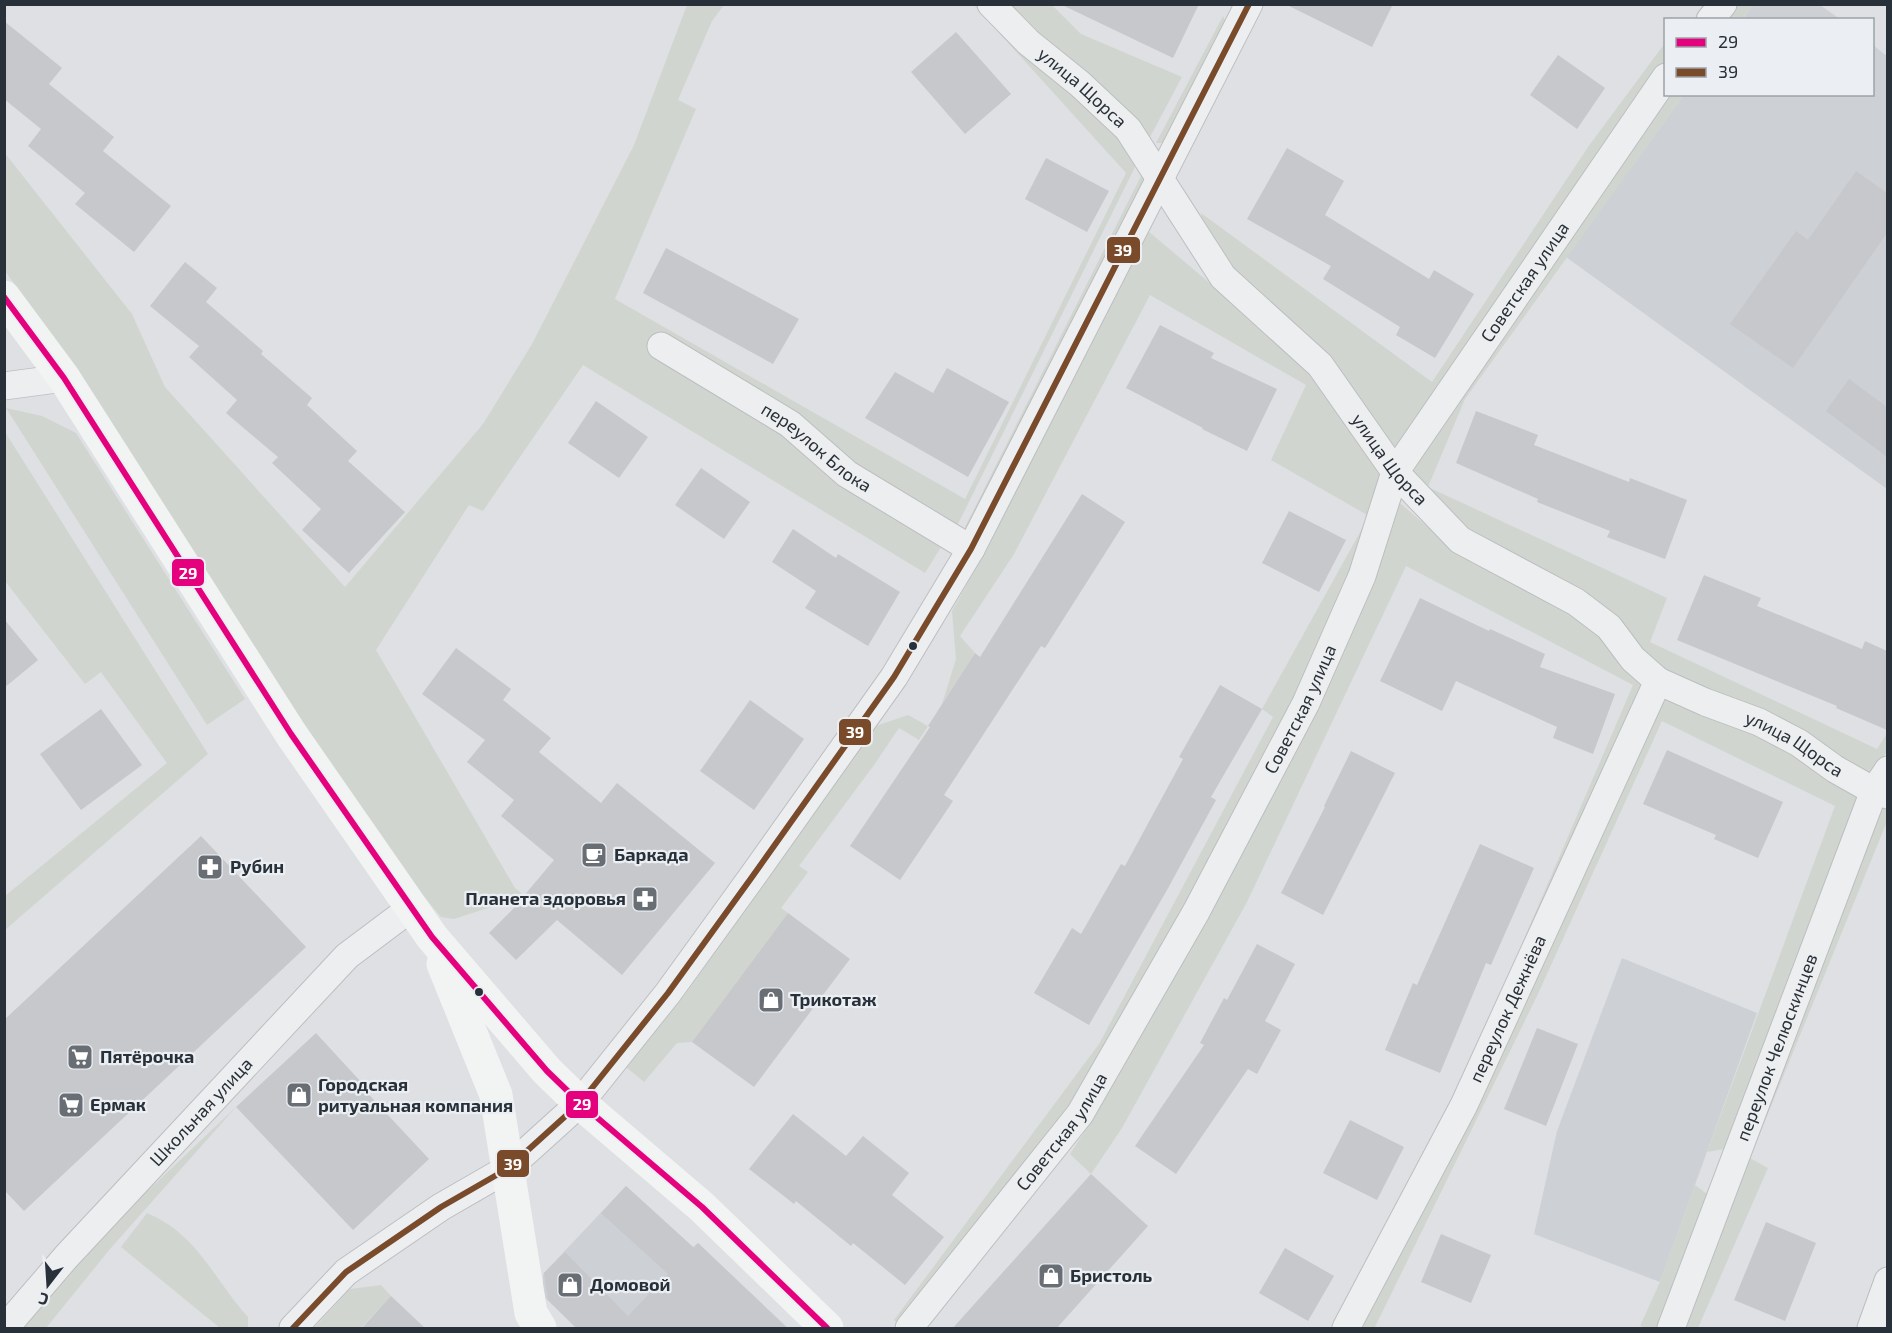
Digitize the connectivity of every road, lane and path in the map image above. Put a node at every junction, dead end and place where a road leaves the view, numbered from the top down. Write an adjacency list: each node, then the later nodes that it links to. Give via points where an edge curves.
1 (992, 4): 6 (street, улица Щорса, via 1028,42 1128,129)
2 (1249, 4): 6 (street)
3 (1723, 4): 4 (street)
4 (1712, 18)
5 (1664, 78): 11 (street, Советская улица)
6 (1159, 179): 11 (street, улица Щорса, via 1223,277 1320,365); 12 (street)
7 (4, 297): 9 (main road)
8 (661, 346): 12 (street, переулок Блока, via 790,424 848,474)
9 (64, 378): 10 (street); 15 (main road, via 291,734)
10 (4, 386)
11 (1395, 472): 13 (street, улица Щорса, via 1460,540 1576,602 1610,627 1633,659); 24 (street, Советская улица, via 1362,576 1306,703 1196,912 1080,1114)
12 (971, 549): 17 (street, via 894,677 824,777 668,993)
13 (1658, 681): 14 (street, улица Щорса, via 1759,722 1799,743 1835,769); 25 (street, переулок Дежнёва, via 1464,1105)
14 (1883, 785): 26 (street, переулок Челюскинцев)
15 (411, 908): 16 (main road); 20 (street, Школьная улица, via 347,956 66,1257)
16 (432, 937): 17 (main road, via 535,1059); 18 (main road, via 496,1095)
17 (580, 1103): 18 (street); 23 (main road, via 702,1207)
18 (507, 1169): 21 (street, via 441,1207 346,1272); 22 (main road, via 531,1313)
19 (1887, 1281): 27 (street)
20 (4, 1329)
21 (293, 1329)
22 (540, 1329)
23 (827, 1329)
24 (909, 1329)
25 (1346, 1329)
26 (1671, 1329)
27 (1871, 1329)

